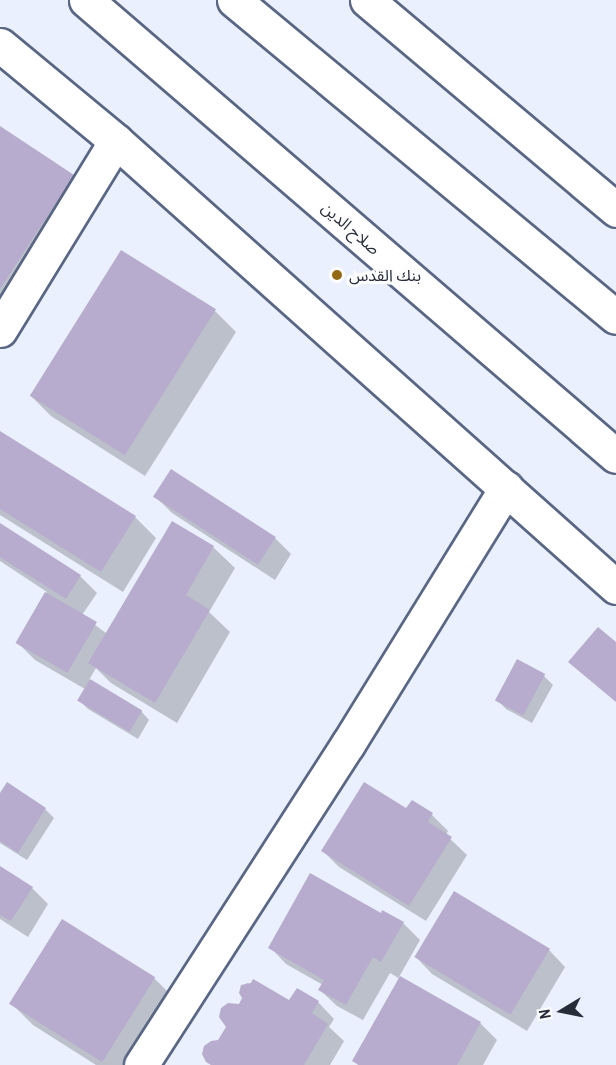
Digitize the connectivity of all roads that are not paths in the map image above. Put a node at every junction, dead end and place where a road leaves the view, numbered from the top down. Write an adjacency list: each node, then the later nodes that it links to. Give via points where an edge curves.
1 (86, 0): 9 (main road, صلاح الدين)
2 (234, 0): 7 (main road)
3 (367, 0): 6 (main road)
4 (0, 45): 5 (main road)
5 (116, 141): 8 (main road); 10 (main road)
6 (616, 210)
7 (616, 317)
8 (0, 330)
9 (616, 456)
10 (506, 488): 11 (main road); 12 (main road, via 348,744)
11 (616, 587)
12 (141, 1065)

